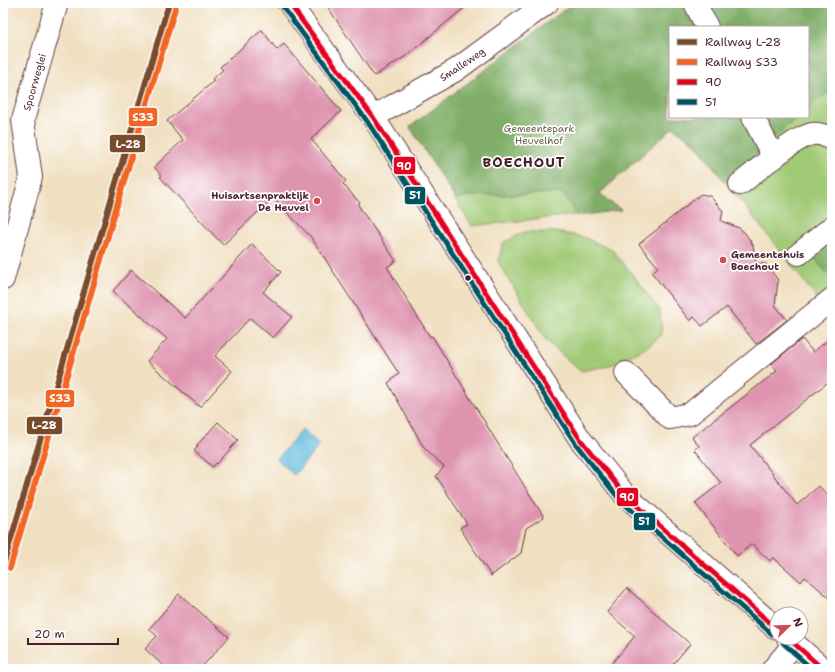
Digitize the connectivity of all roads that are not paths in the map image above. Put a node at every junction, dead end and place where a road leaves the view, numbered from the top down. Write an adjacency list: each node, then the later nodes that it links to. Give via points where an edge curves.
1 (57, 3): 13 (street, Spoorweglei, via 23,120 31,177)
2 (289, 3): 6 (street)
3 (547, 3): 6 (street, Smalleweg, via 456,70)
4 (695, 3): 5 (street)
5 (706, 26)
6 (373, 117): 16 (street, via 580,439 624,495)
7 (754, 118): 9 (street)
8 (832, 140): 9 (street, via 826,136 813,134 800,139)
9 (774, 158): 10 (street)
10 (740, 184)
11 (832, 227): 12 (street)
12 (799, 254)
13 (3, 279)
14 (832, 299): 15 (street, via 690,414 670,418)
15 (626, 373)
16 (769, 622)
17 (788, 646): 19 (street)
18 (797, 646): 20 (street)
19 (773, 669)
20 (823, 669)

